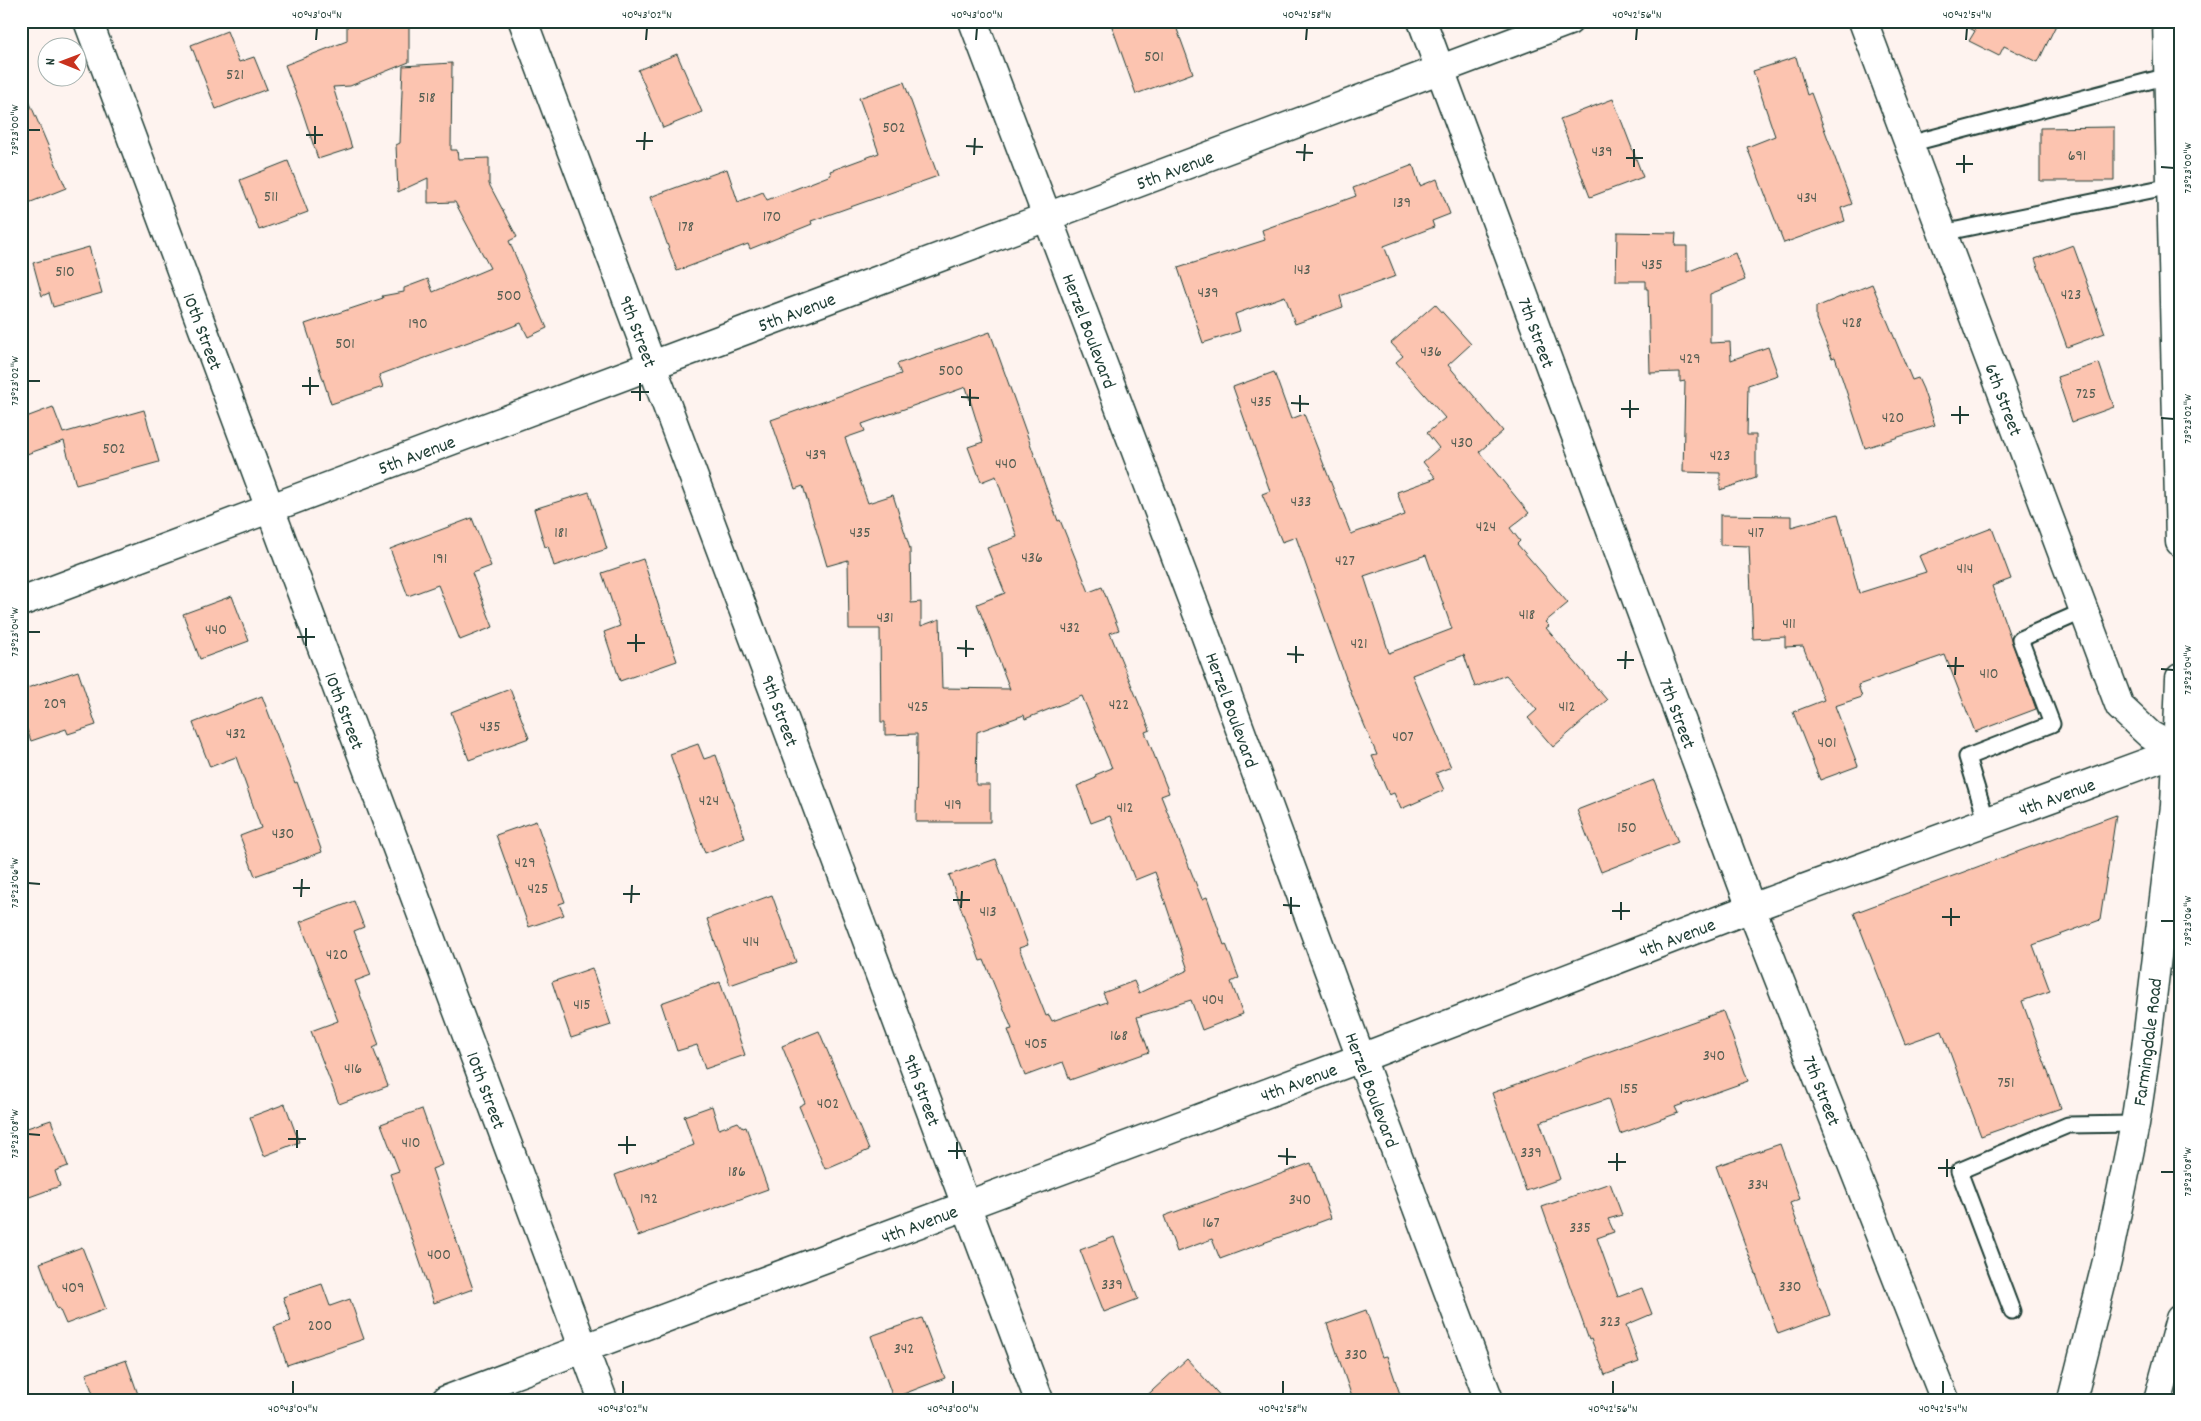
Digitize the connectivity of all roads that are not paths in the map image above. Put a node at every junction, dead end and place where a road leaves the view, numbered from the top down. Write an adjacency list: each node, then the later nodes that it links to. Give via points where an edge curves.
1 (88, 21): 15 (street, 10th Street)
2 (523, 21): 14 (street, 9th Street)
3 (973, 21): 12 (street, Herzel Boulevard)
4 (1422, 21): 8 (street, 7th Street)
5 (1570, 21): 8 (street, 5th Avenue)
6 (1862, 21): 10 (street, 6th Street)
7 (2167, 21): 9 (street)
8 (1440, 69): 12 (street, 5th Avenue); 22 (street, 7th Street)
9 (2168, 76): 10 (lane); 11 (street)
10 (1909, 144): 13 (street, 6th Street)
11 (2171, 186): 13 (lane); 16 (street)
12 (1047, 216): 14 (street, 5th Avenue); 23 (street, Herzel Boulevard, via 1201,623)
13 (1942, 233): 18 (street, 6th Street)
14 (652, 365): 15 (street, 5th Avenue); 25 (street, 9th Street)
15 (270, 508): 17 (street, 5th Avenue); 28 (street, 10th Street)
16 (2180, 542)
17 (21, 602)
18 (2084, 610): 20 (street, 6th Street, via 2120,707 2150,735); 21 (lane, via 2020,639 2052,724 1967,757)
19 (2180, 678): 20 (street, Farmingdale Road)
20 (2178, 751): 21 (street, 4th Avenue); 24 (street, Farmingdale Road, via 2170,863)
21 (1987, 822): 22 (street, 4th Avenue)
22 (1751, 908): 23 (street, 4th Avenue); 33 (street, 7th Street)
23 (1360, 1058): 25 (street, 4th Avenue); 32 (street, Herzel Boulevard)
24 (2135, 1124): 26 (lane, via 2068,1125 1959,1171); 34 (street, Farmingdale Road, via 2107,1261)
25 (966, 1206): 28 (street, 4th Avenue); 31 (street, 9th Street)
26 (2012, 1311)
27 (2180, 1319): 35 (street)
28 (584, 1349): 29 (street, 4th Avenue); 30 (street, 10th Street)
29 (446, 1400)
30 (603, 1400)
31 (1039, 1400)
32 (1489, 1400)
33 (1945, 1400)
34 (2072, 1400)
35 (2158, 1400)

